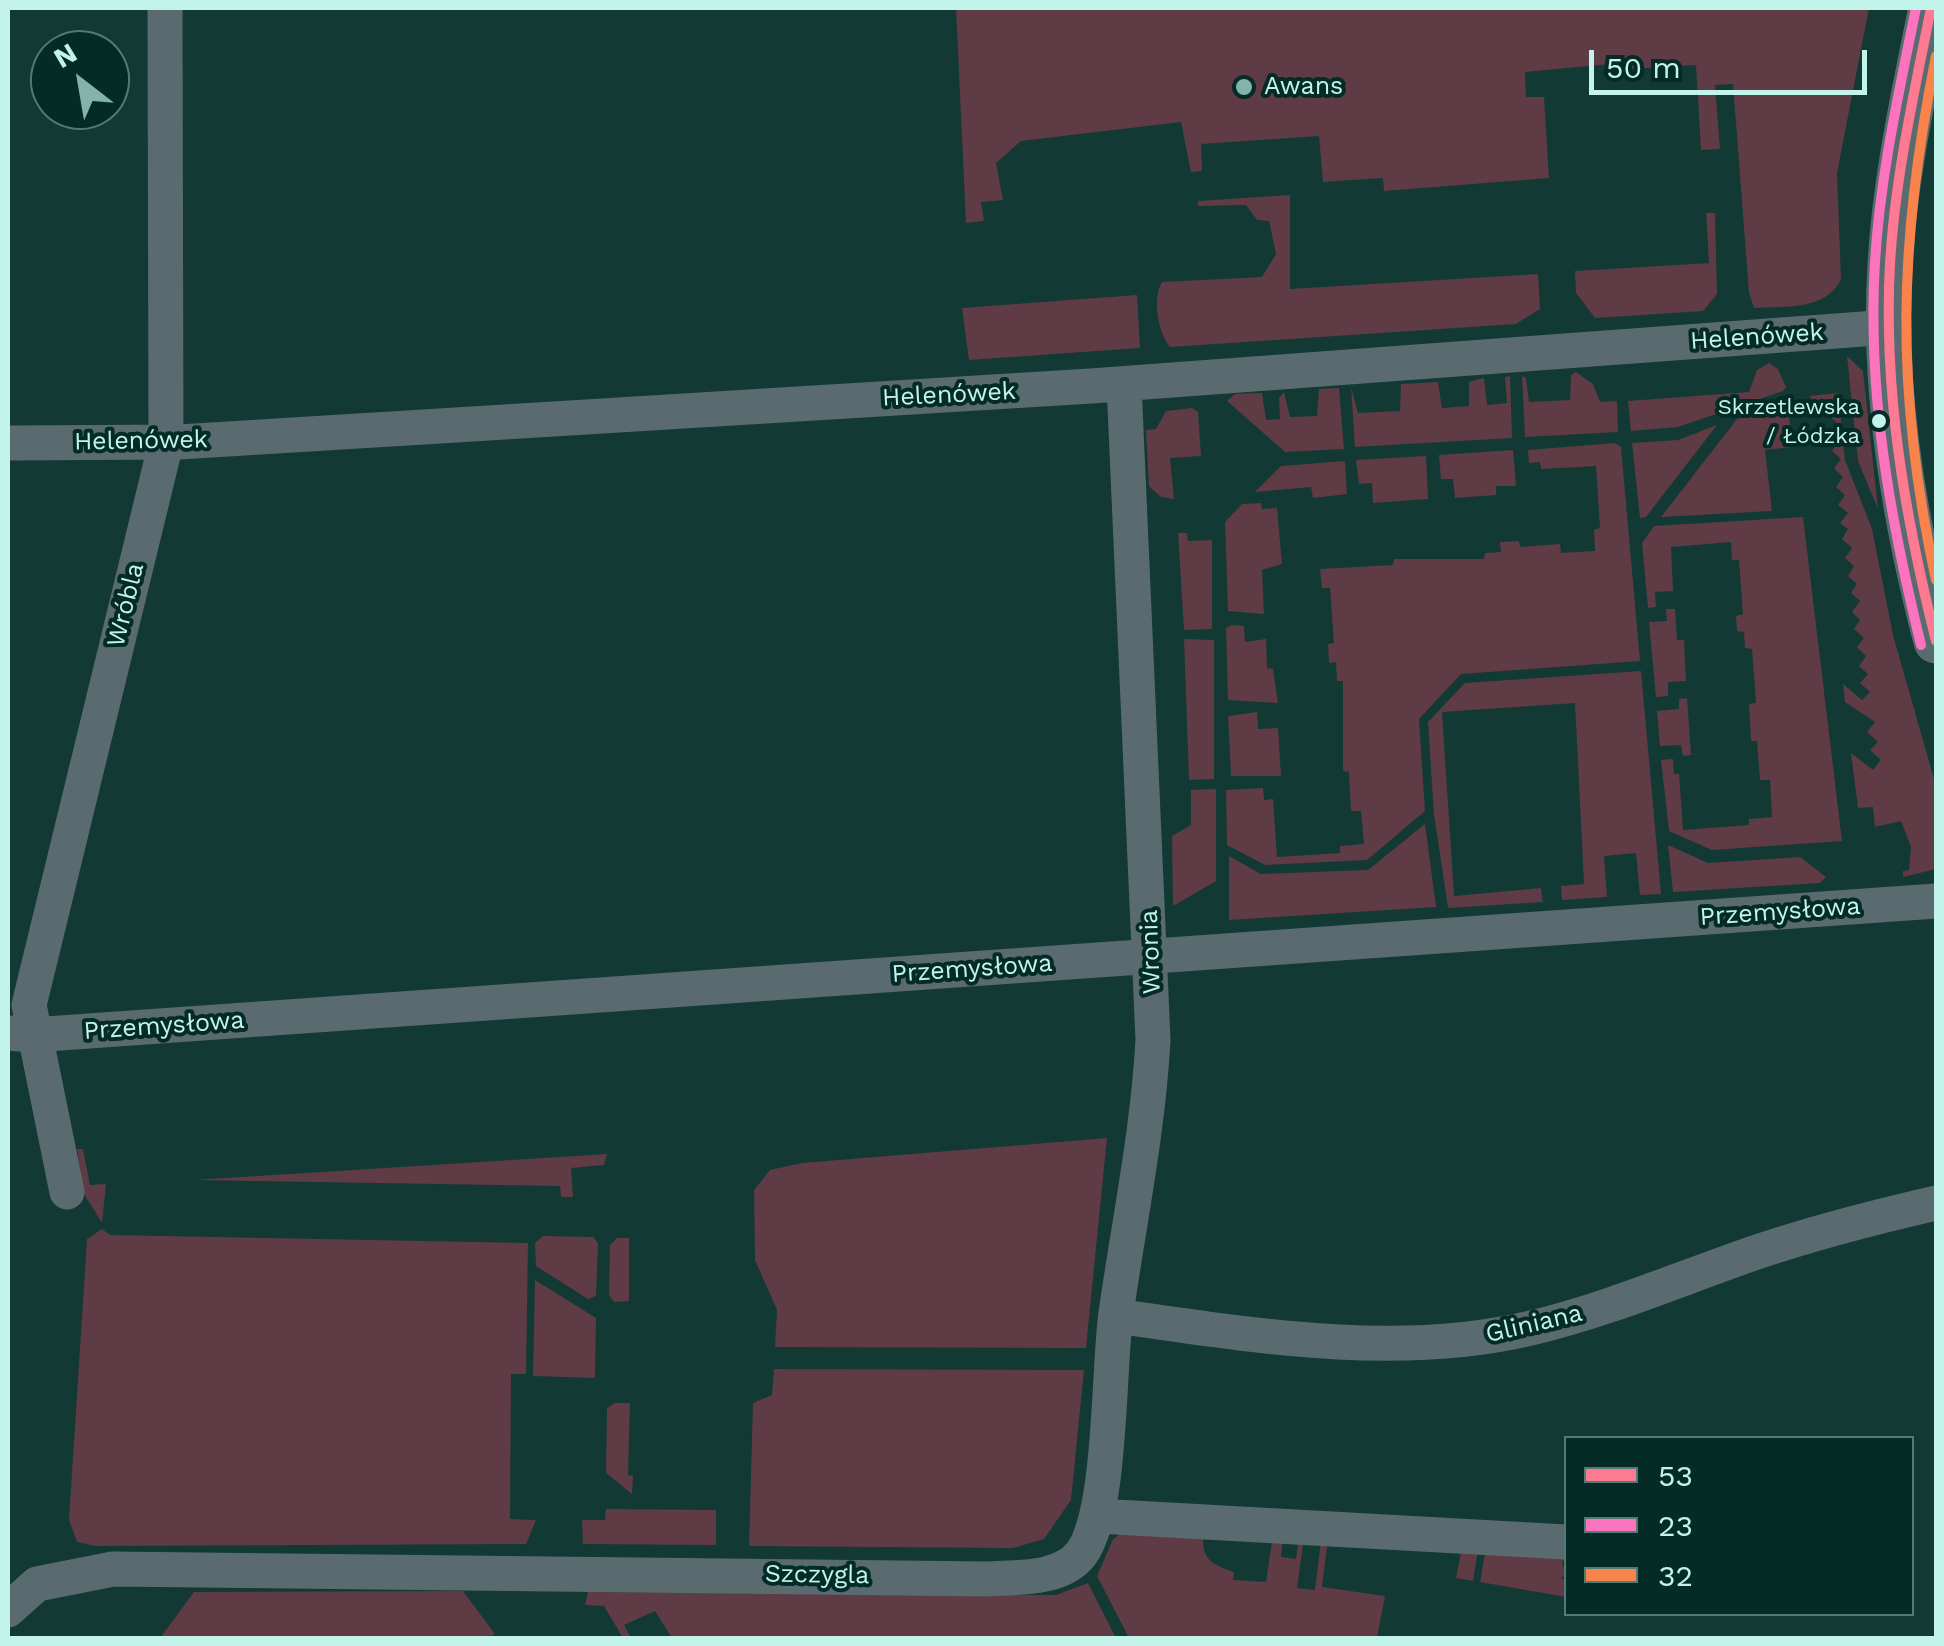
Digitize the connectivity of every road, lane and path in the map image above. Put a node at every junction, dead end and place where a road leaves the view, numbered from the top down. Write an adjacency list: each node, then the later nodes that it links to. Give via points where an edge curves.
1 (165, 8): 6 (street, Wróbla)
2 (1931, 8): 3 (street, via 1894,213)
3 (1890, 327): 4 (street, Helenówek); 7 (street, via 1899,460)
4 (1124, 384): 6 (street, Helenówek); 10 (street, Wronia)
5 (8, 442): 6 (street, Helenówek)
6 (166, 443): 11 (street, Wróbla)
7 (1927, 568): 8 (street)
8 (1936, 641)
9 (1936, 900): 10 (street, Przemysłowa)
10 (1152, 957): 11 (street, Przemysłowa); 14 (street, Wronia, via 1148,1116)
11 (20, 1034): 12 (street, Wróbla)
12 (67, 1192)
13 (1936, 1204): 14 (street, Gliniana, via 1784,1244 1593,1310 1484,1336 1412,1342 1285,1338)
14 (1116, 1316): 15 (street, Wronia)
15 (1097, 1516): 16 (street); 17 (street, Szczygla, via 1074,1561 1017,1577 113,1569 37,1584)
16 (1564, 1542)
17 (8, 1610)

